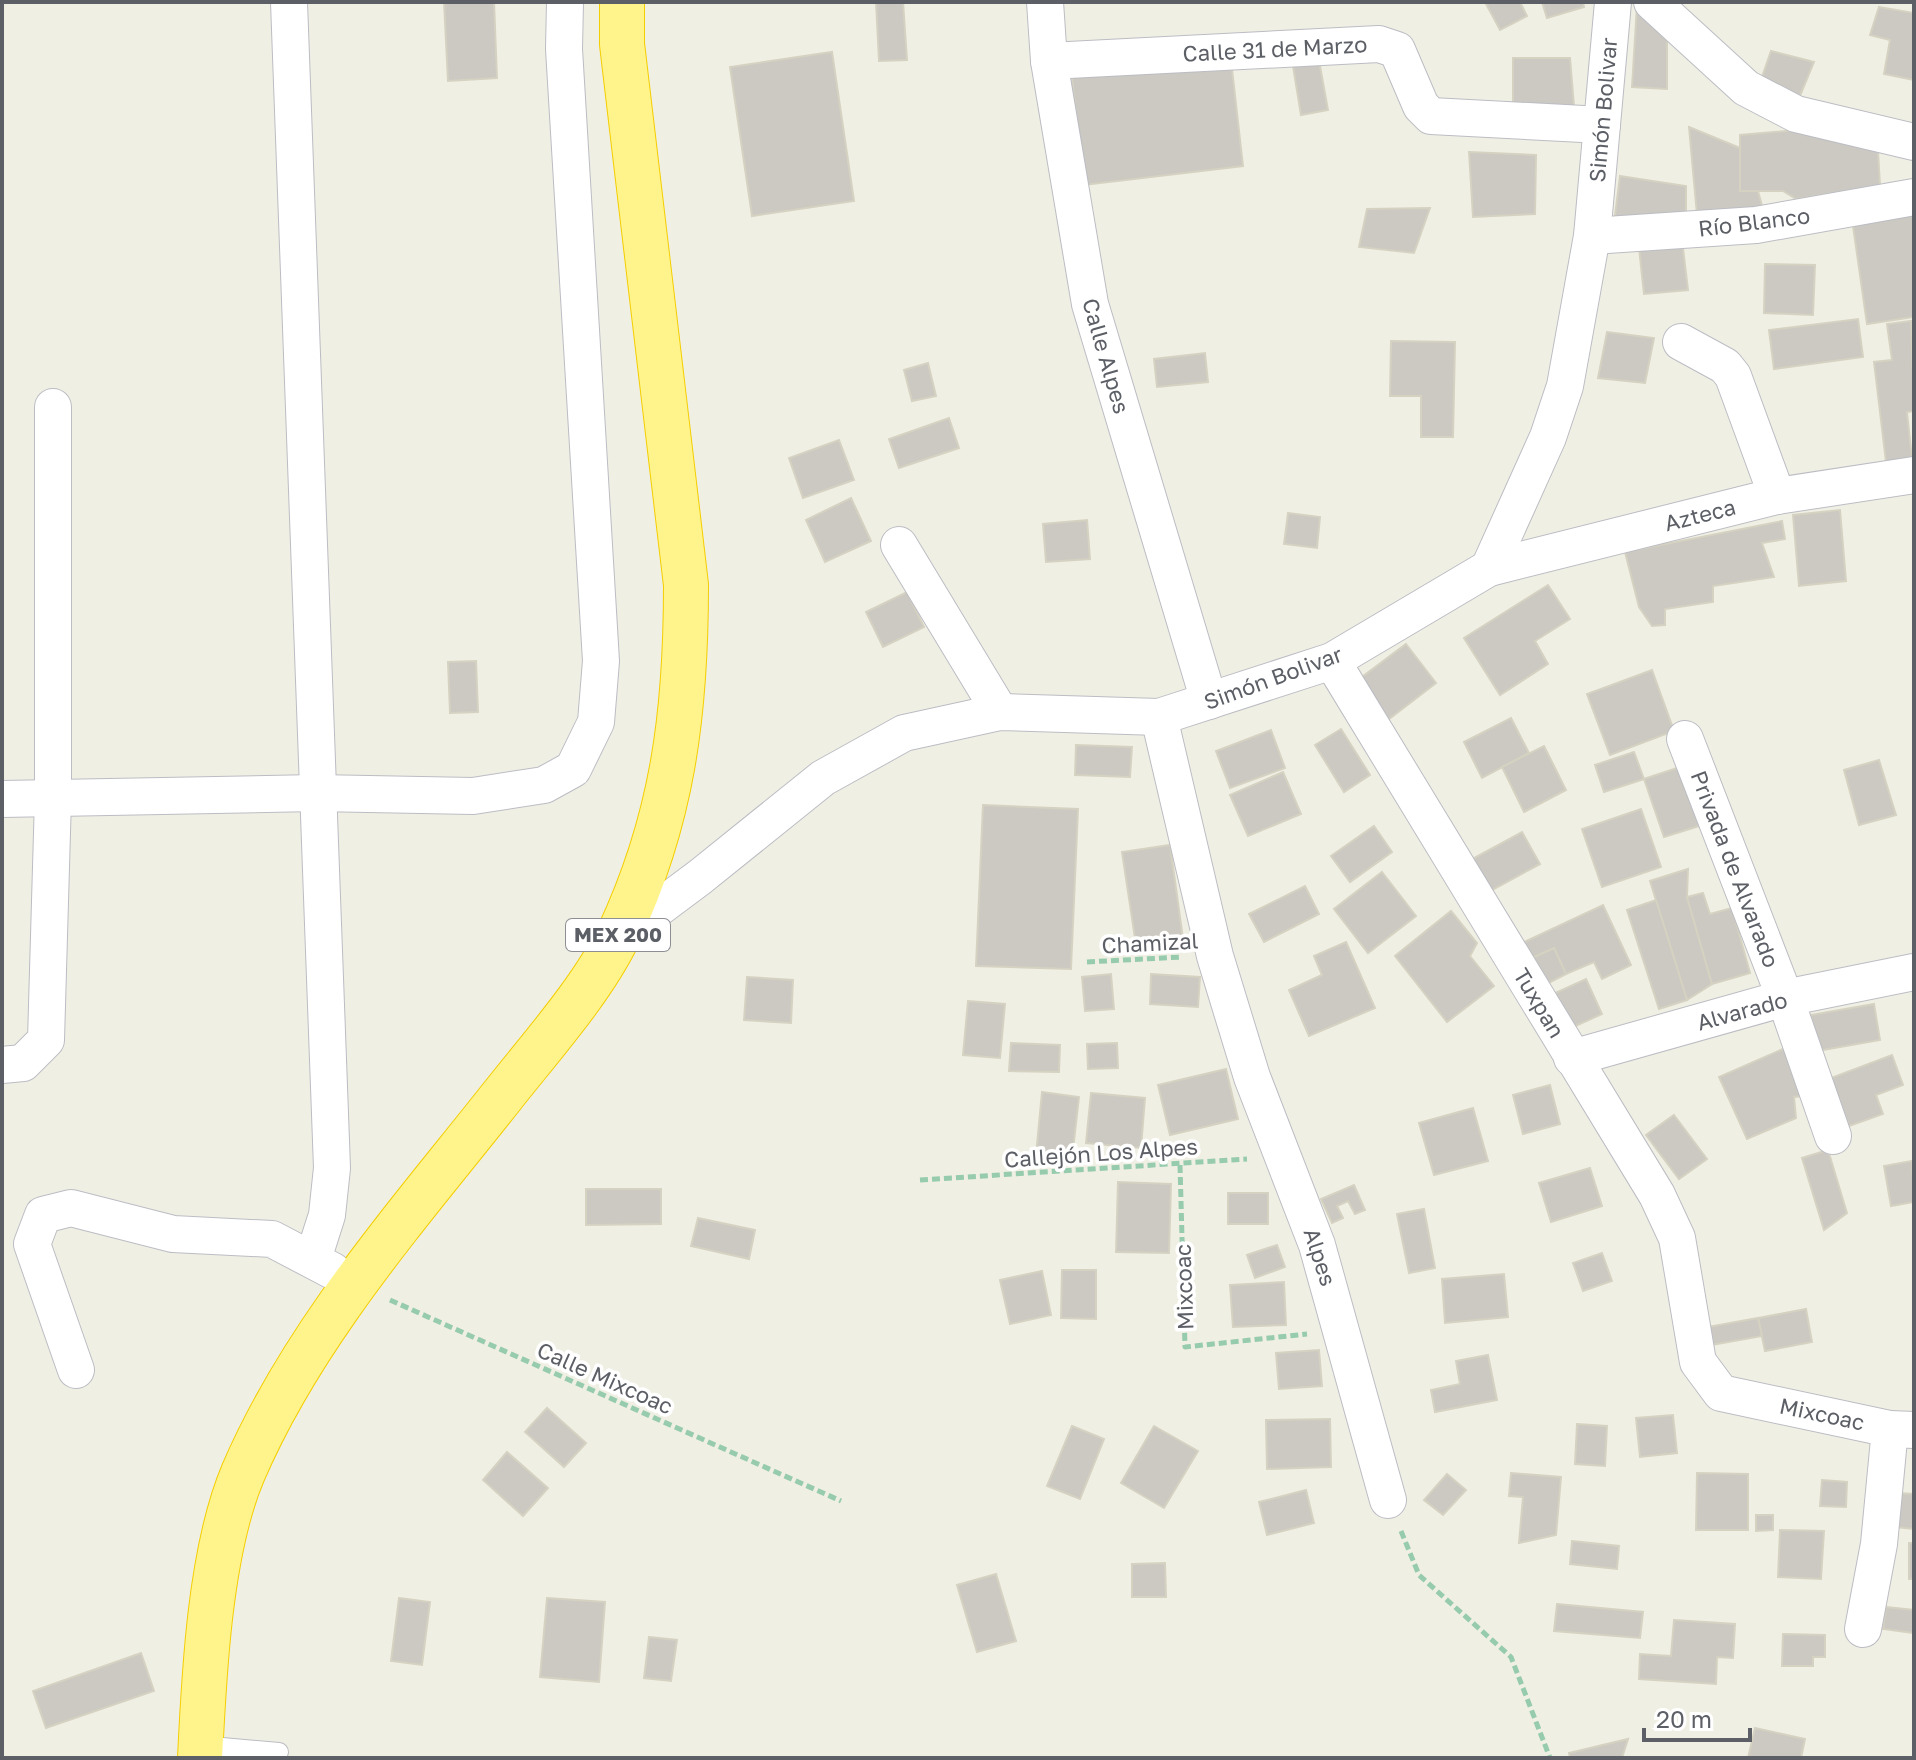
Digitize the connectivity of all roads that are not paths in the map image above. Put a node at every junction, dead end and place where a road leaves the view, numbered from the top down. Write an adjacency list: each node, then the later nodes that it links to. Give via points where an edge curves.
1 (289, 2): 23 (street)
2 (565, 2): 23 (street, via 601,661 596,722 573,769 544,785 473,796)
3 (622, 2): 26 (highway, MEX 200, via 622,44 686,585 686,675 673,774 655,846)
4 (1045, 2): 7 (street, Calle Alpes)
5 (1613, 2): 8 (street, Simón Bolivar)
6 (1652, 2): 9 (street, via 1746,88 1796,114)
7 (1049, 61): 8 (street, Calle 31 de Marzo, via 1379,44 1397,50 1421,106 1431,116); 19 (street, Calle Alpes, via 1090,304)
8 (1602, 125): 11 (street, Simón Bolivar)
9 (1914, 142)
10 (1914, 197): 11 (street, Río Blanco, via 1756,225)
11 (1592, 236): 17 (street, Simón Bolivar, via 1565,386)
12 (1681, 342): 15 (street, via 1733,376)
13 (53, 407): 24 (street)
14 (1914, 475): 15 (street, Azteca)
15 (1777, 496): 17 (street, Azteca)
16 (899, 545): 20 (street)
17 (1489, 568): 18 (street, Simón Bolivar)
18 (1332, 661): 19 (street, Simón Bolivar); 29 (street, Tuxpan)
19 (1209, 701): 21 (street, Simón Bolivar)
20 (1000, 712): 21 (street, Simón Bolivar); 26 (street, Simón Bolivar, via 904,733 823,778)
21 (1159, 717): 37 (street, Alpes, via 1215,956 1252,1077 1317,1245)
22 (1685, 739): 28 (street, Privada de Alvarado)
23 (316, 793): 24 (street); 32 (street, via 332,1168 327,1215)
24 (53, 798): 25 (street); 30 (street, via 46,1040 23,1063)
25 (2, 799)
26 (617, 939): 33 (highway, MEX 200, via 562,1020)
27 (1914, 972): 28 (street, Alvarado)
28 (1785, 998): 29 (street, Alvarado); 31 (street, Privada de Alvarado)
29 (1572, 1058): 34 (street, Tuxpan, via 1657,1195 1677,1238)
30 (2, 1065)
31 (1833, 1136)
32 (313, 1259): 33 (street); 35 (street, via 272,1239 173,1234 71,1208 43,1215 32,1244)
33 (356, 1285): 39 (highway, MEX 200, via 306,1355 242,1476 223,1544)
34 (1698, 1362): 36 (street, Mixcoac, via 1721,1393)
35 (76, 1370)
36 (1902, 1429): 38 (street)
37 (1388, 1500)
38 (1863, 1629)
39 (200, 1752): 40 (lane)
40 (279, 1752)

